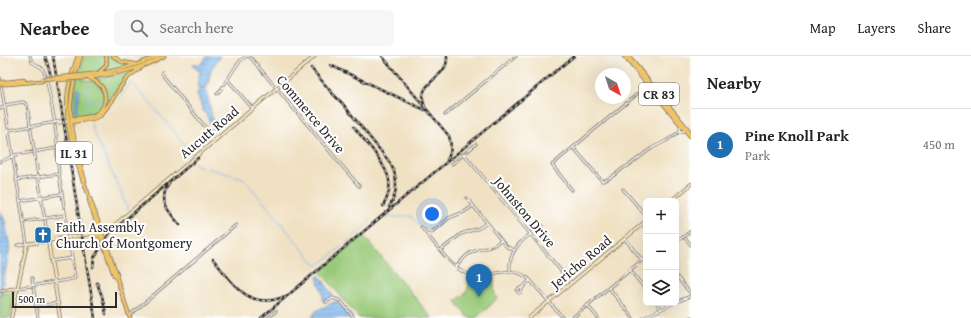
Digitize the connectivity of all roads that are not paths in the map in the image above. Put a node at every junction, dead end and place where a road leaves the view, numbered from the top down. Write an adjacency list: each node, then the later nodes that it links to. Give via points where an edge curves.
1 (30, 56): 30 (street, via 32,62 44,71)
2 (78, 56): 29 (main road, IL 31, via 66,98)
3 (81, 56): 29 (main road, IL 31, via 71,96)
4 (106, 56): 16 (main road, via 106,66)
5 (113, 56): 13 (main road, via 122,62)
6 (158, 56): 13 (main road)
7 (164, 56): 14 (main road)
8 (247, 56): 19 (street); 22 (street, Commerce Drive)
9 (315, 56): 22 (street, Aucutt Road)
10 (516, 56): 28 (street)
11 (624, 56): 21 (main road, CR 83)
12 (628, 56): 21 (main road, CR 83)
13 (137, 65): 16 (main road)
14 (143, 66): 17 (main road, via 114,74); 29 (main road, via 126,79 100,116)
15 (162, 72): 39 (street)
16 (97, 74): 17 (main road)
17 (85, 77): 20 (main road, bridge); 29 (main road, via 98,83 104,90 104,106 94,115)
18 (0, 78): 23 (street)
19 (228, 79): 24 (street, via 222,91); 27 (street)
20 (0, 83)
21 (649, 84): 31 (main road, CR 83); 37 (main road, CR 83); 41 (street)
22 (277, 88): 27 (street, Aucutt Road); 52 (street, Commerce Drive)
23 (1, 89): 25 (street)
24 (217, 94)
25 (5, 106): 26 (street); 33 (street, via 25,103); 34 (street)
26 (0, 108)
27 (253, 109): 39 (street, Aucutt Road)
28 (444, 115)
29 (70, 121): 30 (street); 69 (main road, IL 31, via 84,182)
30 (56, 123): 33 (street)
31 (680, 125): 35 (street); 36 (main road, CR 83)
32 (55, 126): 42 (street)
33 (30, 127): 34 (street); 43 (street)
34 (9, 130): 45 (street)
35 (679, 132): 36 (street); 41 (street, via 604,181 596,176)
36 (686, 132): 38 (main road, CR 83)
37 (691, 133)
38 (691, 137)
39 (216, 140): 73 (street, Aucutt Road)
40 (476, 144): 44 (street)
41 (573, 147): 54 (street, via 552,164)
42 (57, 148): 43 (street); 48 (street)
43 (34, 152): 45 (street); 49 (street)
44 (464, 154): 47 (street); 75 (street, Johnston Drive)
45 (13, 156): 46 (street); 50 (street)
46 (0, 162)
47 (452, 164)
48 (59, 174): 49 (street); 55 (street)
49 (38, 177): 50 (street); 56 (street)
50 (16, 180): 59 (street)
51 (691, 184): 58 (street)
52 (359, 186)
53 (623, 189): 61 (street)
54 (572, 190)
55 (62, 194): 56 (street); 62 (street)
56 (41, 198): 59 (street); 63 (street)
57 (467, 198): 60 (street)
58 (674, 198)
59 (20, 201): 64 (street)
60 (473, 206): 65 (street); 74 (street, via 449,218)
61 (643, 212)
62 (65, 215): 63 (street); 76 (street)
63 (44, 219): 64 (street); 80 (street)
64 (23, 222): 82 (street)
65 (486, 223): 81 (street); 85 (street, via 461,234)
66 (643, 223): 78 (street, Jericho Road)
67 (236, 225): 117 (street)
68 (542, 225): 75 (street)
69 (99, 226): 72 (main road); 73 (main road, IL 31); 73 (main road)
70 (421, 227): 74 (street)
71 (691, 232): 77 (street)
72 (93, 233): 73 (main road); 73 (street, Aucutt Road); 76 (street, Aucutt Road)
73 (102, 233): 117 (main road, IL 31)
74 (428, 235): 85 (street)
75 (531, 235): 86 (street); 99 (street, Johnston Drive)
76 (69, 237): 80 (street, Aucutt Road); 87 (street)
77 (684, 237): 79 (street); 84 (street)
78 (624, 239): 88 (street); 99 (street, Jericho Road)
79 (679, 239)
80 (48, 240): 82 (street, Aucutt Road); 89 (street)
81 (501, 240): 86 (street); 90 (street, via 489,248 469,254)
82 (27, 244): 83 (street); 103 (street)
83 (17, 245)
84 (691, 245)
85 (440, 250): 90 (street)
86 (514, 250): 92 (street, via 510,260)
87 (72, 258): 89 (street); 97 (street, via 75,279)
88 (642, 260): 91 (street)
89 (51, 261): 97 (street)
90 (456, 267): 93 (street)
91 (630, 270): 101 (street); 104 (street)
92 (510, 271): 93 (street); 95 (street, via 522,274)
93 (470, 275): 98 (street)
94 (32, 278): 100 (street)
95 (530, 280): 102 (street); 109 (street)
96 (679, 280): 106 (street)
97 (54, 282): 100 (street); 110 (street)
98 (468, 282)
99 (571, 283): 109 (street, Jericho Road)
100 (33, 285): 103 (street); 112 (street)
101 (643, 286)
102 (523, 287)
103 (18, 288): 105 (street); 118 (street)
104 (609, 288): 111 (street); 127 (street)
105 (1, 291)
106 (691, 295): 107 (street)
107 (679, 300)
108 (326, 302): 122 (street, via 333,298 341,301)
109 (549, 302): 123 (street, Jericho Road); 124 (street)
110 (58, 303): 112 (street); 120 (street)
111 (588, 305): 125 (street); 126 (street)
112 (36, 306): 119 (street)
113 (659, 306): 115 (street)
114 (667, 306): 115 (street)
115 (661, 309): 128 (street)
116 (276, 311): 121 (street)
117 (129, 317)
118 (11, 318)
119 (38, 318)
120 (60, 318)
121 (268, 318)
122 (354, 318)
123 (529, 318)
124 (563, 318)
125 (572, 318)
126 (598, 318)
127 (634, 318)
128 (643, 318)

